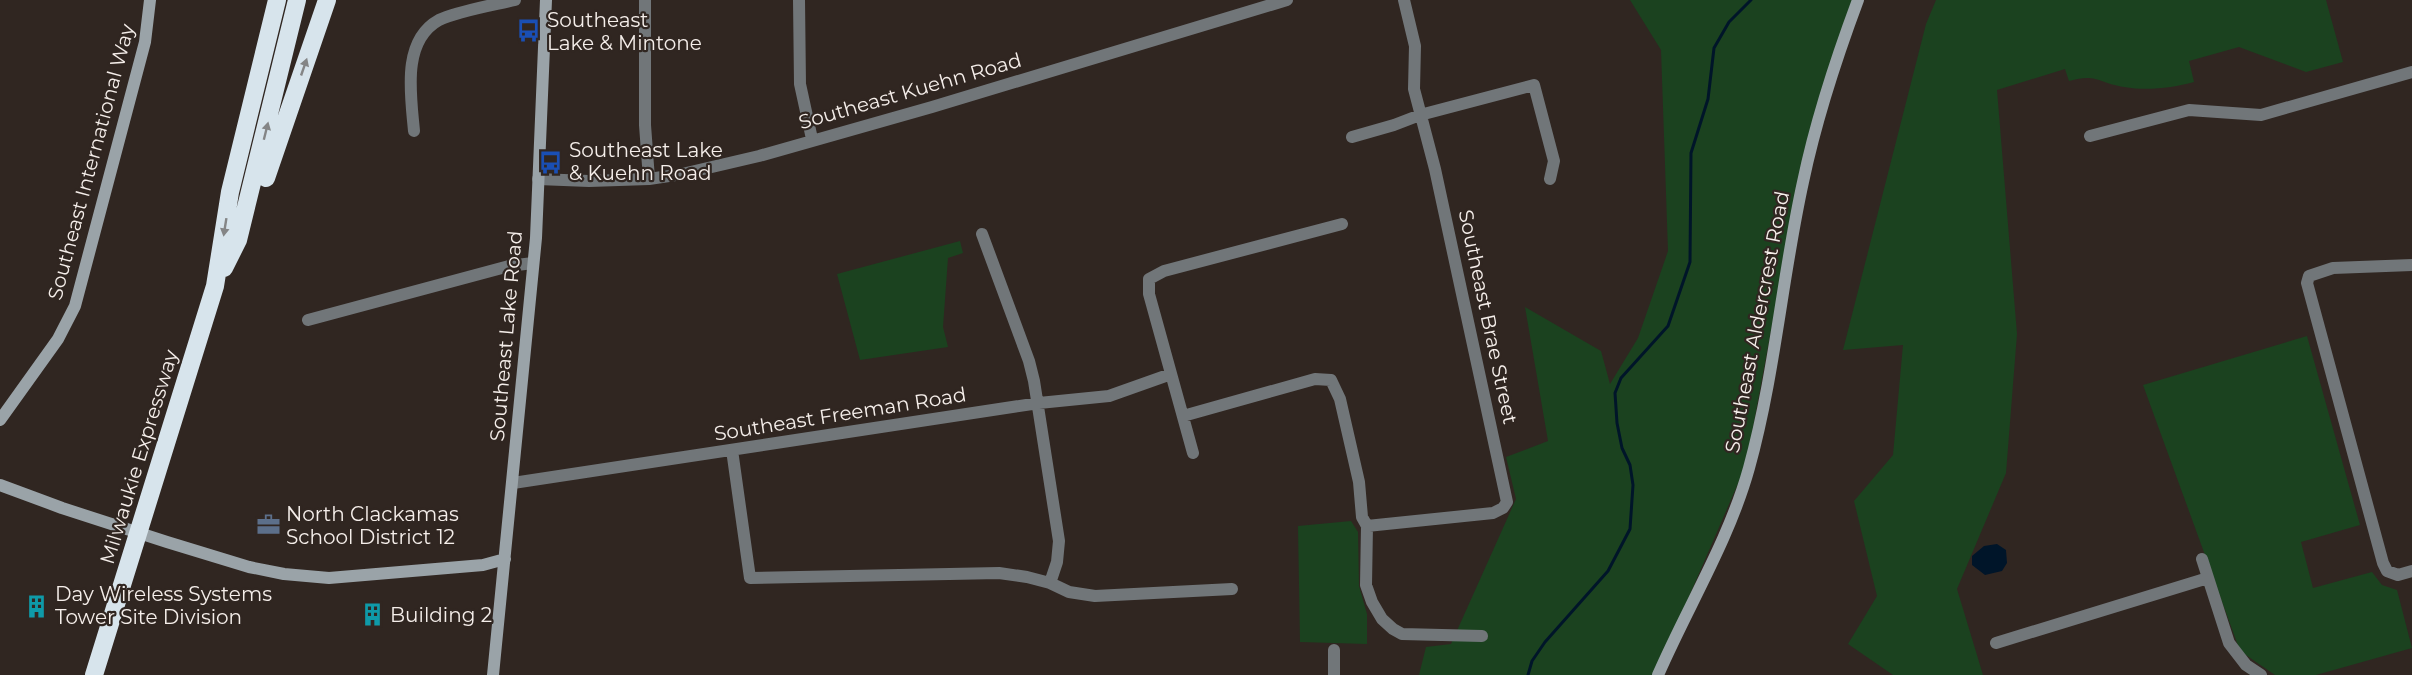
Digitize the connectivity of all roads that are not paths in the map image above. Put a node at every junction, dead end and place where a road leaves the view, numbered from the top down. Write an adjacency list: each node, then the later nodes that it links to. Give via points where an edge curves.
1 (150, 0): 31 (street, Southeast International Way, via 145,42 75,306 58,339)
2 (277, 0): 26 (highway, Milwaukie Expressway, one-way to 26, via 230,192)
3 (297, 0): 23 (highway, Milwaukie Expressway, one-way to 3)
4 (327, 0): 23 (highway, one-way to 4, via 265,179)
5 (515, 0): 14 (street, via 443,18 425,32 411,70)
6 (546, 0): 19 (street, Southeast Lake Road)
7 (645, 0): 18 (street)
8 (799, 0): 17 (street, via 801,90)
9 (1287, 0): 17 (street, Southeast Kuehn Road)
10 (1404, 0): 13 (street, Southeast Brae Street, via 1414,36 1412,81)
11 (1858, 0): 50 (street, Southeast Aldercrest Road, via 1839,51 1802,183 1749,468 1734,512)
12 (2412, 72): 15 (street, via 2261,115 2182,111)
13 (1420, 115): 16 (street); 20 (street, via 1534,85 1554,160); 36 (street, Southeast Brae Street, via 1507,502 1493,513)
14 (414, 131)
15 (2090, 136)
16 (1352, 137)
17 (812, 140): 18 (street, Southeast Kuehn Road, via 682,174)
18 (649, 178): 19 (street, Southeast Kuehn Road)
19 (538, 179): 24 (street, Southeast Lake Road)
20 (1550, 179)
21 (1342, 224): 28 (street, via 1164,271 1149,279 1149,294)
22 (982, 234): 29 (street, via 1029,361)
23 (238, 240): 26 (highway, Milwaukie Expressway)
24 (533, 263): 27 (street); 34 (street, Southeast Lake Road)
25 (2412, 265): 40 (street, via 2334,268 2309,276 2307,292 2383,563 2387,571 2398,575)
26 (215, 286): 37 (highway, Milwaukie Expressway)
27 (308, 320)
28 (1171, 374): 29 (street, Southeast Freeman Road, via 1109,396); 30 (street)
29 (1039, 402): 32 (street, Southeast Freeman Road); 42 (street, via 1059,541)
30 (1183, 416): 33 (street); 36 (street, via 1315,379 1332,380 1340,399 1359,482 1362,517)
31 (0, 420)
32 (732, 450): 34 (street, Southeast Freeman Road); 42 (street, via 750,578 999,573)
33 (1193, 453)
34 (513, 483): 38 (street, Southeast Lake Road)
35 (0, 485): 37 (street)
36 (1367, 526): 44 (street, via 1366,585 1382,619 1393,629 1413,636)
37 (139, 531): 38 (street, via 249,567 299,576 329,578 483,565); 47 (highway, Milwaukie Expressway)
38 (505, 559): 48 (street, Southeast Lake Road)
39 (2202, 559): 41 (street)
40 (2412, 571)
41 (2208, 579): 45 (street); 51 (street, via 2229,643 2246,665)
42 (1050, 583): 43 (street, via 1069,592 1095,596)
43 (1232, 589)
44 (1482, 636)
45 (1996, 643)
46 (1334, 650): 49 (street)
47 (94, 675)
48 (493, 675)
49 (1334, 675)
50 (1658, 675)
51 (2261, 675)

